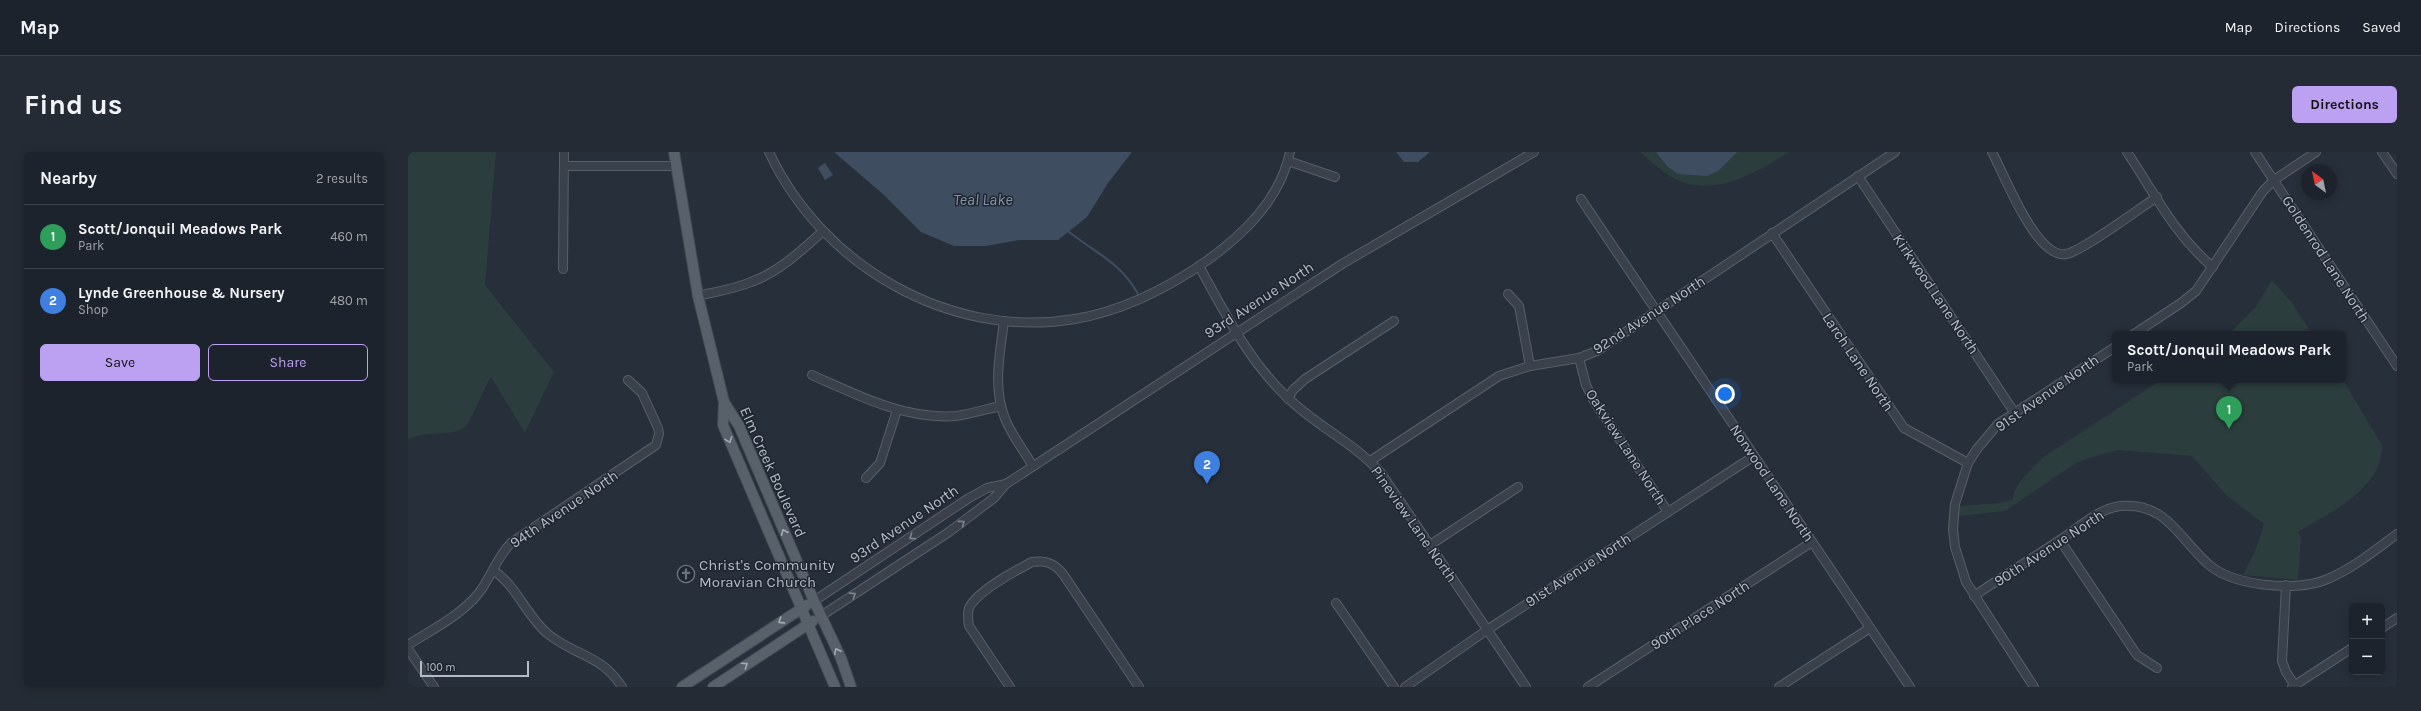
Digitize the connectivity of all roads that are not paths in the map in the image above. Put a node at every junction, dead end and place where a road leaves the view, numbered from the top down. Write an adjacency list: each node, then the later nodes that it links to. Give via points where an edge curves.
1 (564, 152): 13 (street)
2 (674, 152): 14 (main road, Elm Creek Boulevard)
3 (768, 152): 21 (street, via 794,196)
4 (1290, 152): 12 (street)
5 (1534, 152): 32 (street, 93rd Avenue North, via 1342,264)
6 (1895, 152): 16 (street, 92nd Avenue North)
7 (1992, 152): 19 (street, via 2020,209 2045,247 2055,253 2072,252)
8 (2127, 152): 19 (street)
9 (2255, 152): 18 (street, Goldenrod Lane North)
10 (2316, 152): 18 (street)
11 (2382, 152): 15 (street)
12 (1288, 161): 17 (street); 23 (street, via 1270,197 1253,221 1226,247)
13 (564, 166): 14 (street); 25 (street)
14 (675, 166): 27 (main road, Elm Creek Boulevard)
15 (2397, 174)
16 (1858, 176): 22 (street, 92nd Avenue North); 43 (street, Kirkwood Lane North)
17 (1334, 177)
18 (2274, 180): 24 (street, via 2252,204); 36 (street, Goldenrod Lane North)
19 (2157, 197): 24 (street, via 2191,247)
20 (1581, 199): 28 (street, Norwood Lane North)
21 (822, 231): 27 (street, via 792,259 770,273 745,284); 29 (street, via 869,271 896,287 952,311)
22 (1772, 233): 28 (street, 92nd Avenue North); 46 (street, Larch Lane North, via 1904,428)
23 (1198, 266): 29 (street, via 1143,298 1098,314 1051,321); 32 (street, Pineview Lane North)
24 (2213, 267): 31 (street, via 2186,299)
25 (563, 269)
26 (1508, 294): 35 (street, via 1519,306)
27 (698, 296): 40 (main road, Elm Creek Boulevard)
28 (1657, 310): 34 (street, 92nd Avenue North, via 1597,351); 44 (street, Norwood Lane North)
29 (1004, 321): 41 (street, via 998,374)
30 (1394, 321): 39 (street, via 1304,379)
31 (2138, 331)
32 (1236, 333): 39 (street, Pineview Lane North, via 1256,363); 47 (street, 93rd Avenue North)
33 (2112, 349): 43 (street, 91st Avenue North)
34 (1579, 358): 35 (street, 92nd Avenue North); 51 (street, Oakview Lane North, via 1586,385 1594,402)
35 (1530, 366): 45 (street, 92nd Avenue North, via 1499,376)
36 (2397, 366)
37 (812, 375): 42 (street)
38 (628, 380): 56 (street, 94th Avenue North, via 642,393 658,428 656,445 517,538 502,553)
39 (1288, 399): 45 (street, Pineview Lane North)
40 (724, 402): 59 (main road, Elm Creek Boulevard, one-way to 40, via 739,426); 61 (main road, Elm Creek Boulevard, one-way to 61, via 723,424)
41 (1001, 406): 42 (street, via 956,416 932,416); 47 (street, via 1013,435)
42 (897, 410): 48 (street, via 880,463)
43 (2014, 412): 46 (street, 91st Avenue North, via 1986,437)
44 (1754, 456): 51 (street, 91st Avenue North); 54 (street, Norwood Lane North)
45 (1370, 461): 55 (street, Pineview Lane North)
46 (1968, 463): 58 (street, 91st Avenue North, via 1955,504 1953,529 1959,567)
47 (1033, 466): 49 (street, 93rd Avenue North)
48 (866, 478)
49 (1006, 484): 59 (street, 93rd Avenue North, one-way to 59, via 987,488 969,498); 62 (street, 93rd Avenue North, one-way to 49, via 949,532 994,498)
50 (1518, 487): 55 (street)
51 (1668, 512): 67 (street, 91st Avenue North)
52 (2397, 534): 57 (street, 90th Avenue North, via 2325,580)
53 (2060, 540): 57 (street, 90th Avenue North, via 2107,510 2119,506 2145,507 2168,520 2208,564 2219,572 2244,581); 58 (street, 90th Avenue North); 71 (street, via 2137,655)
54 (1812, 542): 66 (street, Norwood Lane North); 84 (street, 90th Place North)
55 (1430, 545): 67 (street, Pineview Lane North)
56 (493, 570): 68 (street, 94th Avenue North, via 478,594 468,604); 74 (street, via 512,586 534,619 548,634 603,664)
57 (2286, 585): 72 (street, via 2282,661)
58 (1974, 596): 87 (street, 91st Avenue North)
59 (814, 601): 61 (main road, 93rd Avenue North); 62 (main road, Elm Creek Boulevard)
60 (1336, 603): 81 (street)
61 (801, 608): 64 (main road, Elm Creek Boulevard); 75 (main road, 93rd Avenue North, one-way to 75)
62 (821, 616): 64 (main road, 93rd Avenue North); 78 (main road, Elm Creek Boulevard, one-way to 62, via 841,658)
63 (2397, 618): 65 (street)
64 (807, 624): 76 (main road, 93rd Avenue North, one-way to 64); 77 (main road, Elm Creek Boulevard)
65 (2385, 626)
66 (1870, 628): 85 (street); 86 (street, Norwood Lane North)
67 (1487, 630): 82 (street, 91st Avenue North); 83 (street, Pineview Lane North)
68 (408, 645)
69 (408, 649): 73 (street)
70 (2349, 650): 72 (street)
71 (2157, 668)
72 (2294, 686)
73 (434, 687)
74 (622, 687)
75 (682, 687)
76 (713, 687)
77 (835, 687)
78 (851, 687)
79 (1010, 687): 80 (street, via 973,632 967,618 969,609 980,595 1032,562 1041,560 1058,568)
80 (1139, 687)
81 (1394, 687)
82 (1405, 687)
83 (1526, 687)
84 (1588, 687)
85 (1779, 687)
86 (1910, 687)
87 (2034, 687)

